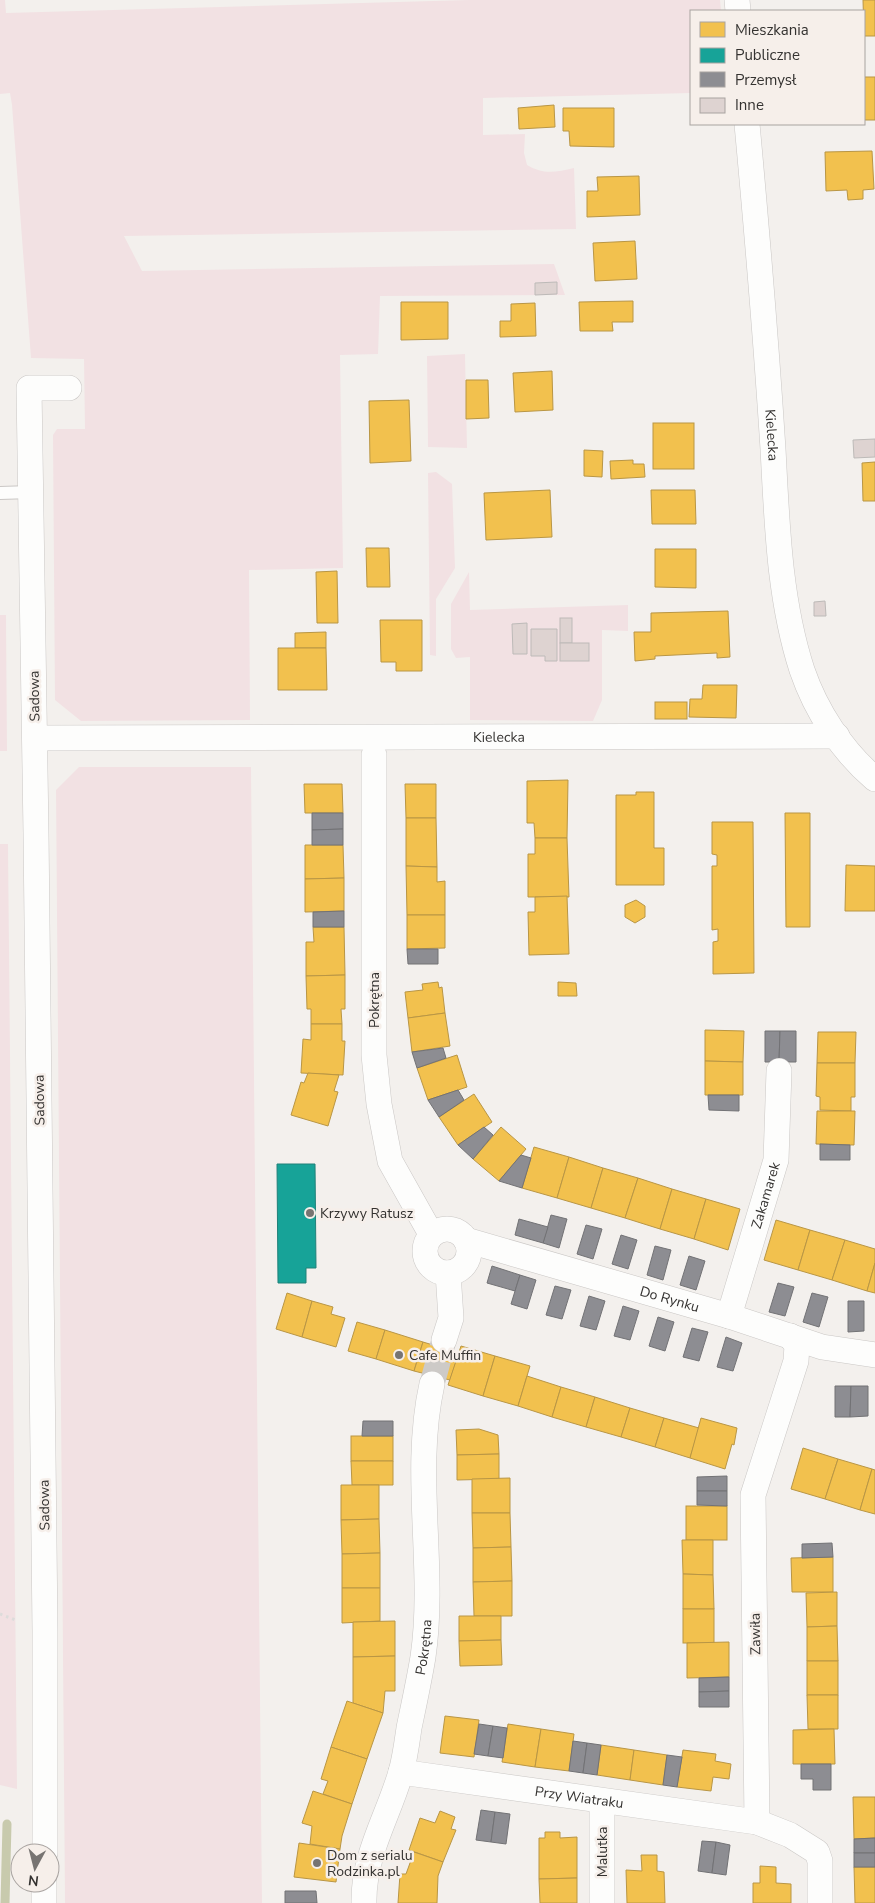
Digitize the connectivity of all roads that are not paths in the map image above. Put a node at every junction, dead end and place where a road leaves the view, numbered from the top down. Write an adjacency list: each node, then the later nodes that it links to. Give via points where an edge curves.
1 (747, 125): 5 (street, Kielecka, via 784,588 803,671 817,706)
2 (68, 388): 3 (street, Sadowa, via 29,388)
3 (31, 492): 4 (lane); 6 (street, Sadowa)
4 (0, 493)
5 (837, 736): 6 (street, Kielecka); 8 (street, Kielecka, via 849,754)
6 (35, 738): 21 (street, Sadowa)
7 (374, 755): 10 (street, Pokrętna, via 374,1055 379,1104 390,1161)
8 (875, 779)
9 (779, 1071): 13 (street, Zakamarek, via 776,1160)
10 (431, 1234): 11 (street, via 442,1228 453,1229); 12 (street, via 425,1243 424,1255 429,1266)
11 (466, 1240): 12 (street, via 468,1256 464,1265); 13 (street, Do Rynku)
12 (448, 1274): 15 (street, via 451,1318)
13 (729, 1316): 14 (street, Do Rynku)
14 (790, 1336): 16 (street, Do Rynku, via 822,1347); 20 (street, Zawiła, via 797,1345 796,1360 753,1495)
15 (444, 1340)
16 (874, 1355)
17 (432, 1384): 18 (street, Pokrętna, via 425,1415 427,1610 423,1656)
18 (401, 1772): 19 (street, Przy Wiatraku); 22 (street, Pokrętna, via 369,1858)
19 (602, 1802): 20 (street, Przy Wiatraku); 23 (street, Malutka)
20 (757, 1822): 24 (street, via 790,1835 817,1852)
21 (45, 1843)
22 (364, 1903)
23 (602, 1903)
24 (820, 1903)

